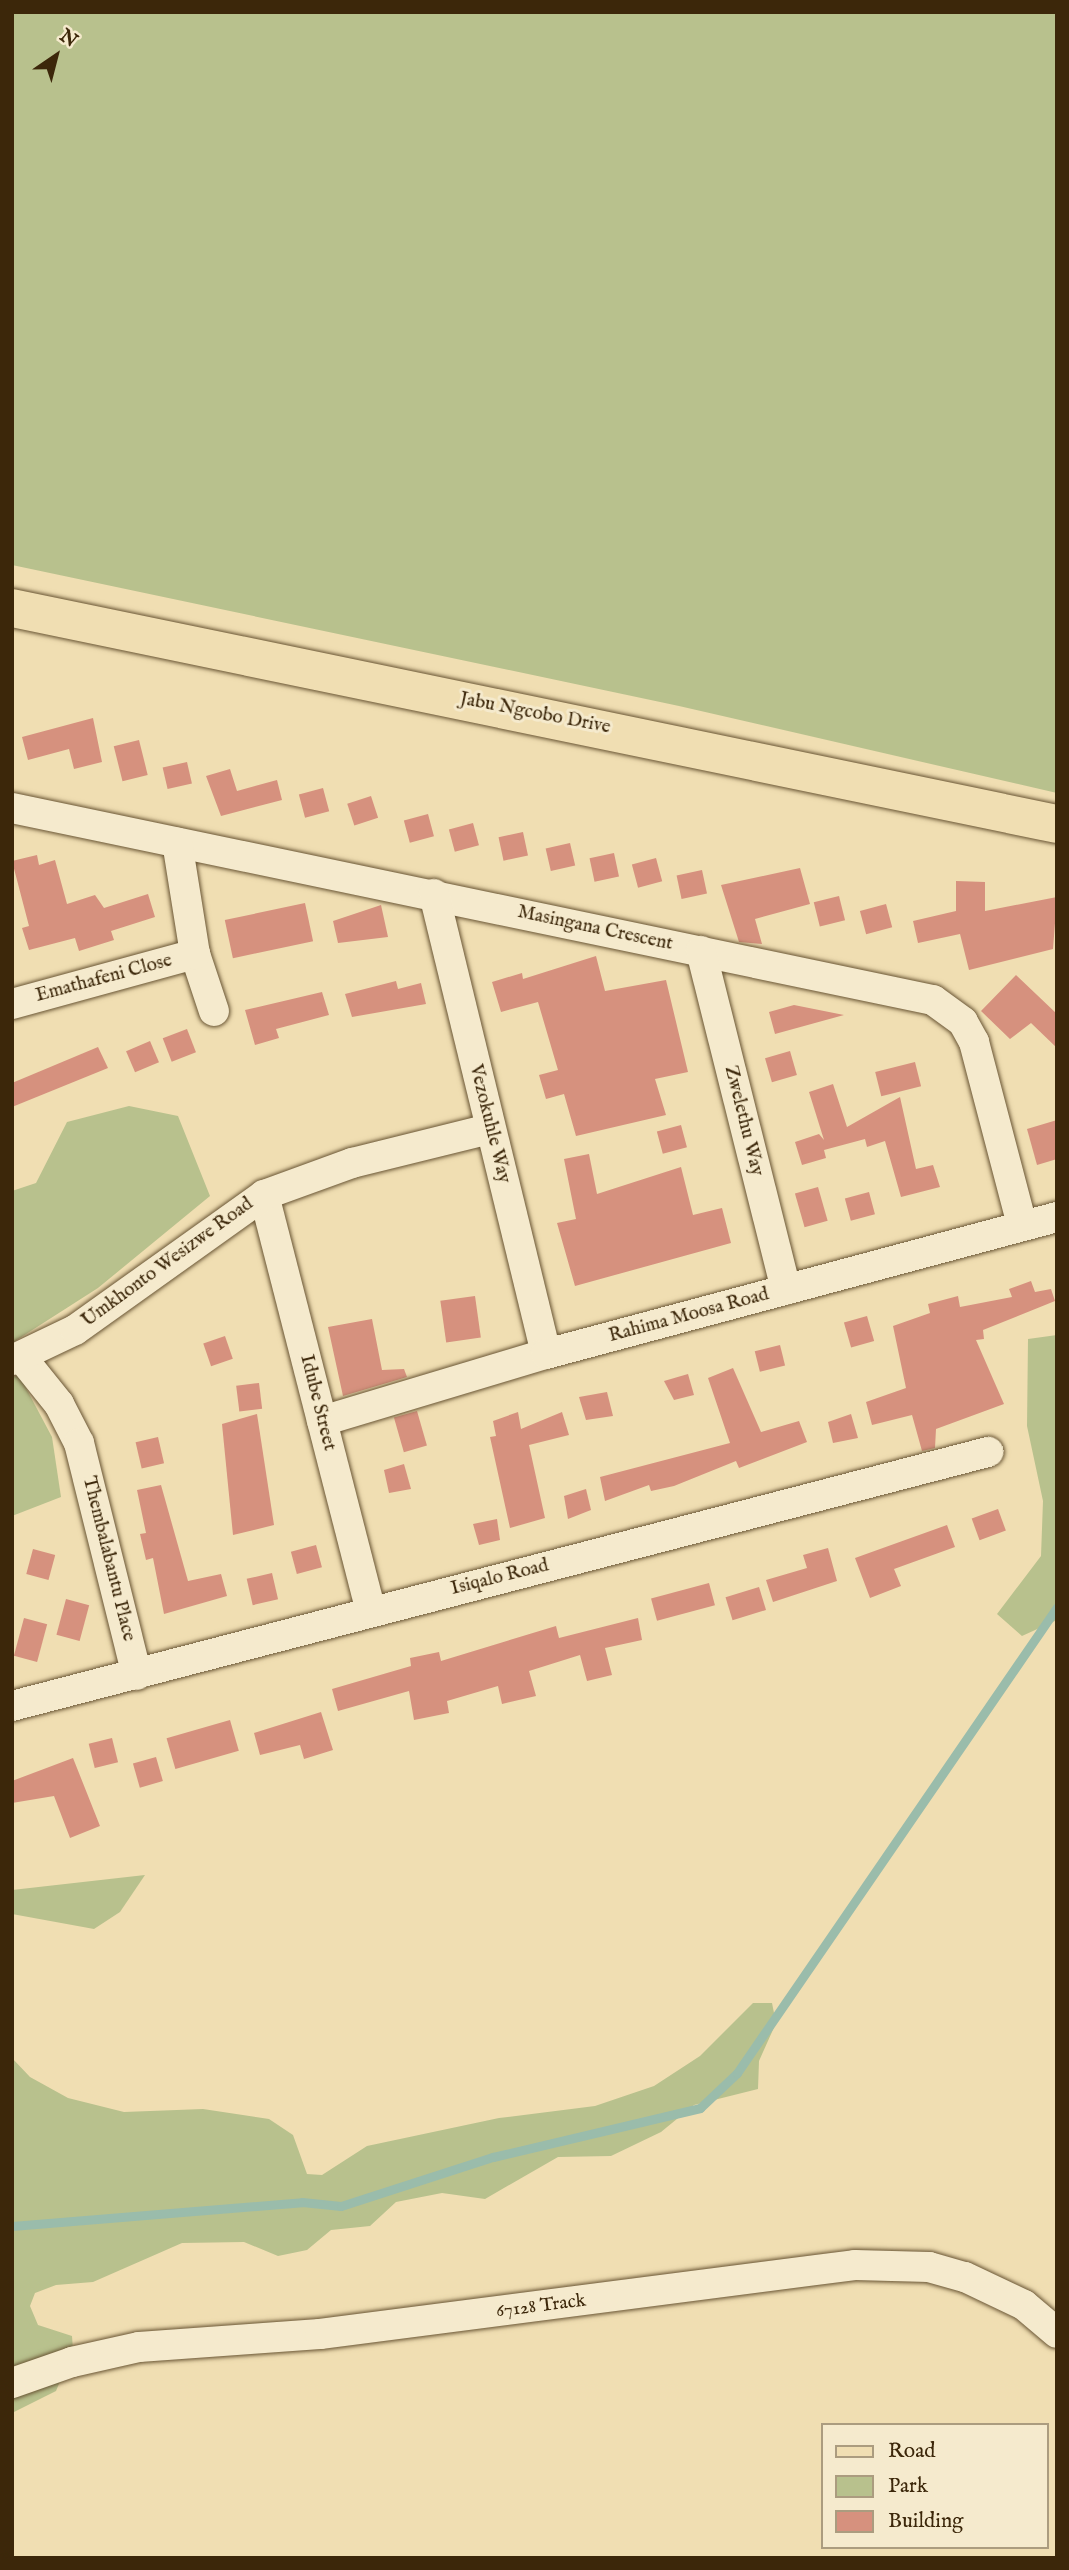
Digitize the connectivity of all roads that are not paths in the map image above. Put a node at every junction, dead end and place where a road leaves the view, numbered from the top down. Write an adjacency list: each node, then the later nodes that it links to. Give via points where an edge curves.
1 (12, 608): 3 (main road, Jabu Ngcobo Drive)
2 (12, 808): 4 (street, Masingana Crescent)
3 (1057, 824)
4 (177, 842): 5 (street, Masingana Crescent); 7 (street, Emathafeni Close)
5 (434, 894): 6 (street, Masingana Crescent); 10 (street, Vezokuhle Way)
6 (701, 951): 13 (street, Masingana Crescent, via 886,987 949,1008 974,1042); 14 (street, Zwelethu Way)
7 (195, 954): 8 (street, Emathafeni Close); 9 (street, Emathafeni Close)
8 (12, 1004)
9 (214, 1011)
10 (489, 1129): 11 (street, Umkhonto Wesizwe Road, via 352,1163); 15 (street, Vezokuhle Way)
11 (264, 1195): 16 (street, Umkhonto Wesizwe Road, via 86,1322); 17 (street, Idube Street)
12 (1057, 1217): 13 (street, Rahima Moosa Road)
13 (1022, 1225): 14 (street, Rahima Moosa Road)
14 (786, 1290): 15 (street, Rahima Moosa Road)
15 (546, 1354): 17 (street, Rahima Moosa Road)
16 (17, 1359): 20 (street, Thembalabantu Place, via 59,1404 79,1443)
17 (322, 1421): 19 (street, Idube Street)
18 (988, 1452): 19 (street, Isiqalo Road)
19 (370, 1611): 20 (street, Isiqalo Road)
20 (137, 1675): 21 (street, Isiqalo Road)
21 (12, 1706)
22 (1057, 2333): 23 (street, 67128 Track, via 1024,2305 965,2277 929,2267 855,2264 320,2334 139,2347 72,2361)
23 (12, 2383)

